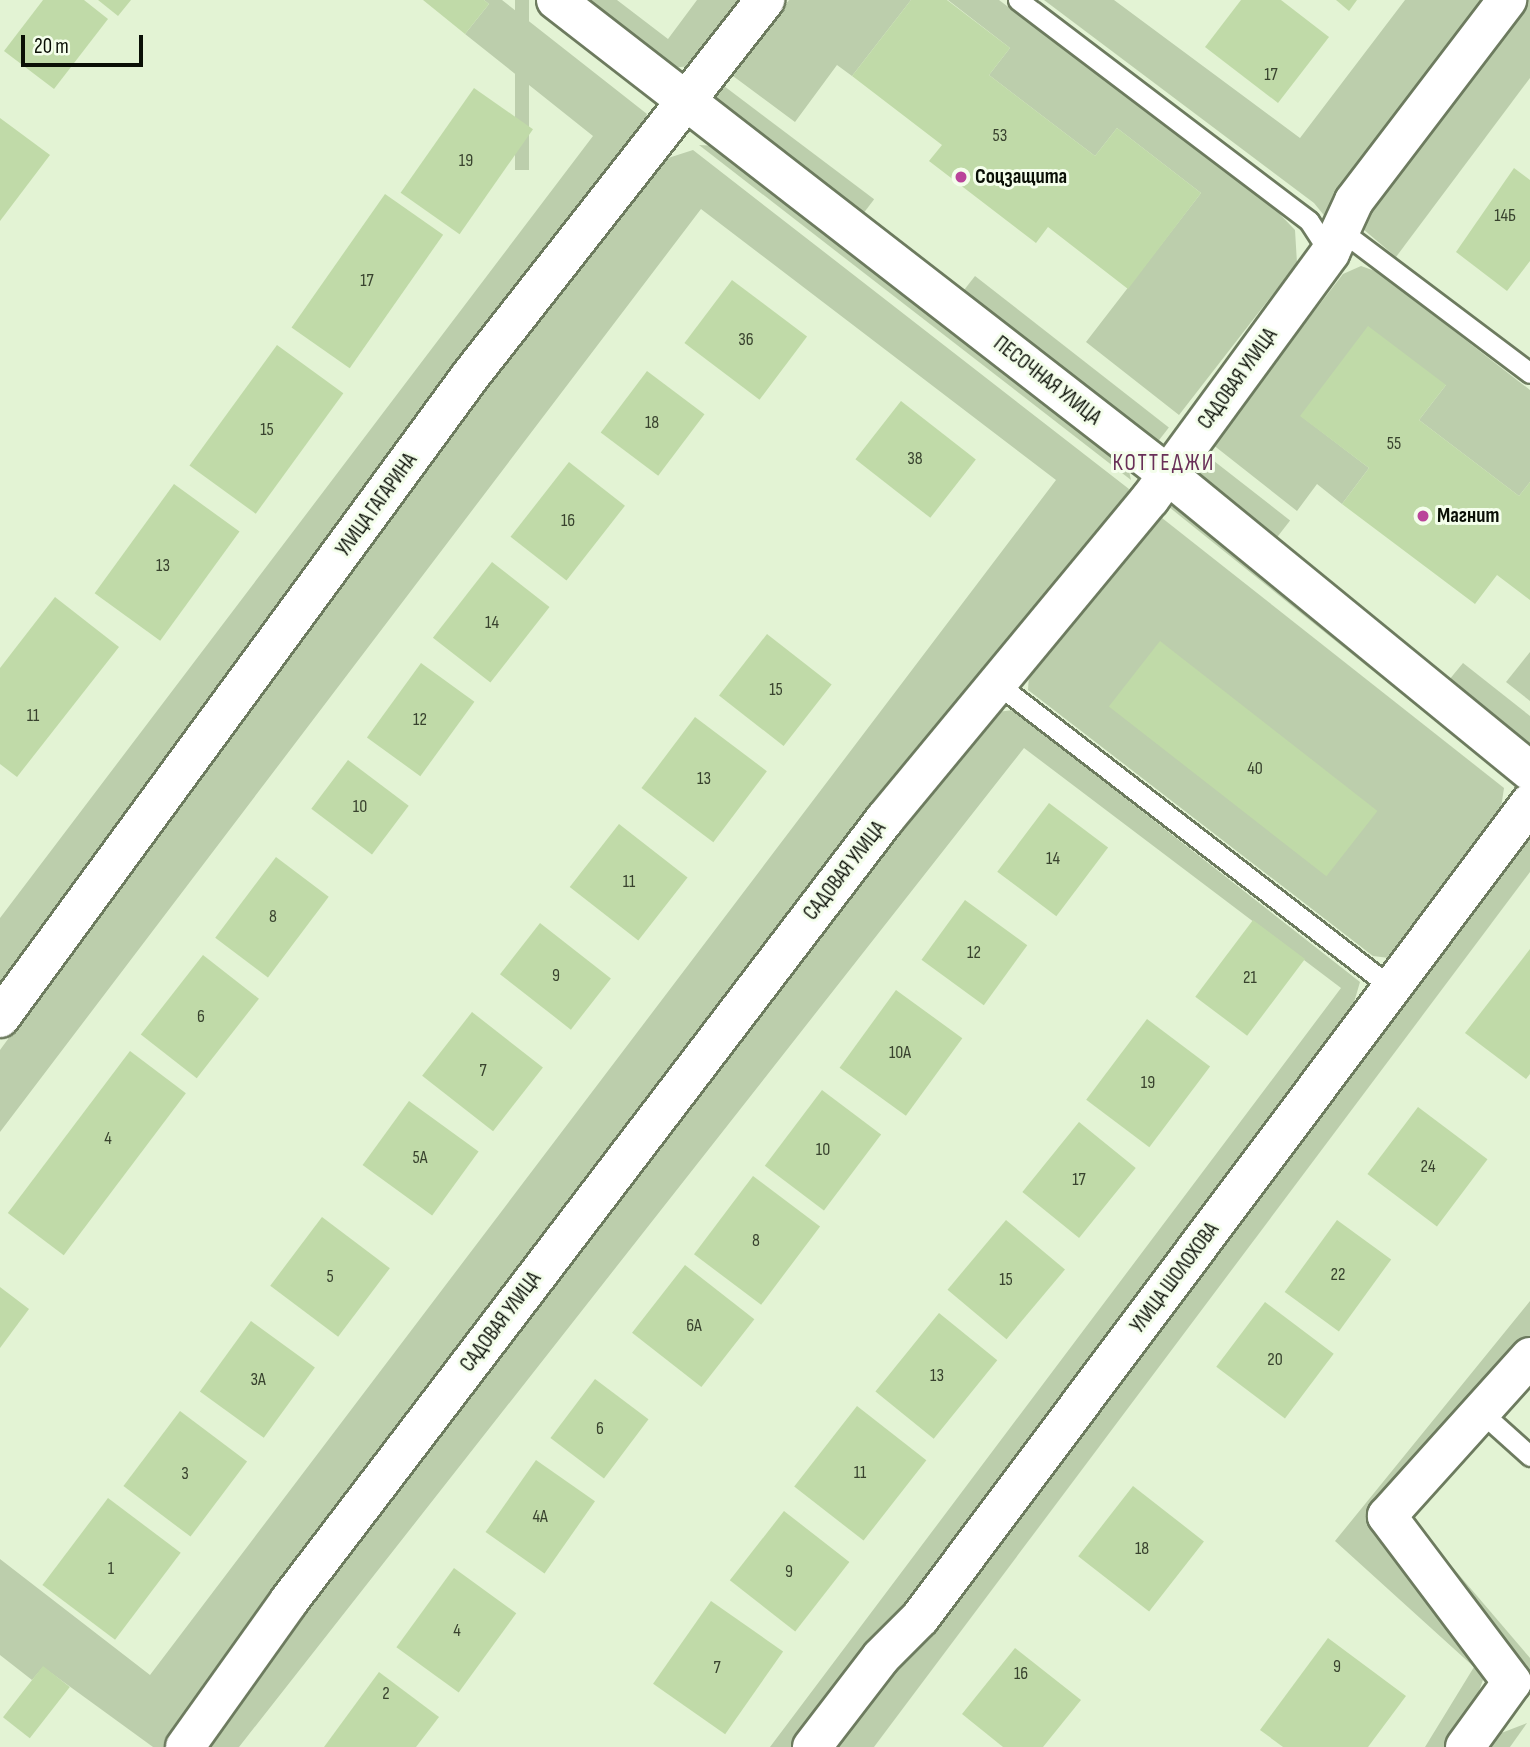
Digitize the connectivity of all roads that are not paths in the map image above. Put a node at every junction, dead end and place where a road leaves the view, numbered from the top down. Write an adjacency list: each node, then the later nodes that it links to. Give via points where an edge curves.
1 (556, 0): 5 (street, ПЕСОЧНАЯ УЛИЦА)
2 (765, 0): 5 (street, УЛИЦА ГАГАРИНА)
3 (1017, 0): 6 (lane)
4 (1507, 0): 6 (street, САДОВАЯ УЛИЦА)
5 (687, 102): 8 (street, ПЕСОЧНАЯ УЛИЦА); 13 (street, УЛИЦА ГАГАРИНА, via 471,375)
6 (1334, 241): 7 (lane); 8 (street, САДОВАЯ УЛИЦА)
7 (1530, 373)
8 (1167, 474): 9 (street, САДОВАЯ УЛИЦА); 10 (street, ПЕСОЧНАЯ УЛИЦА)
9 (1000, 686): 12 (lane); 18 (street, САДОВАЯ УЛИЦА, via 885,819)
10 (1530, 771)
11 (1530, 803): 12 (street, УЛИЦА ШОЛОХОВА)
12 (1392, 988): 19 (street, УЛИЦА ШОЛОХОВА, via 920,1618 881,1657)
13 (0, 1018)
14 (1530, 1357): 15 (street)
15 (1481, 1412): 16 (lane); 17 (street, via 1387,1516)
16 (1530, 1456)
17 (1521, 1691): 20 (street)
18 (185, 1747)
19 (812, 1747)
20 (1465, 1747)

